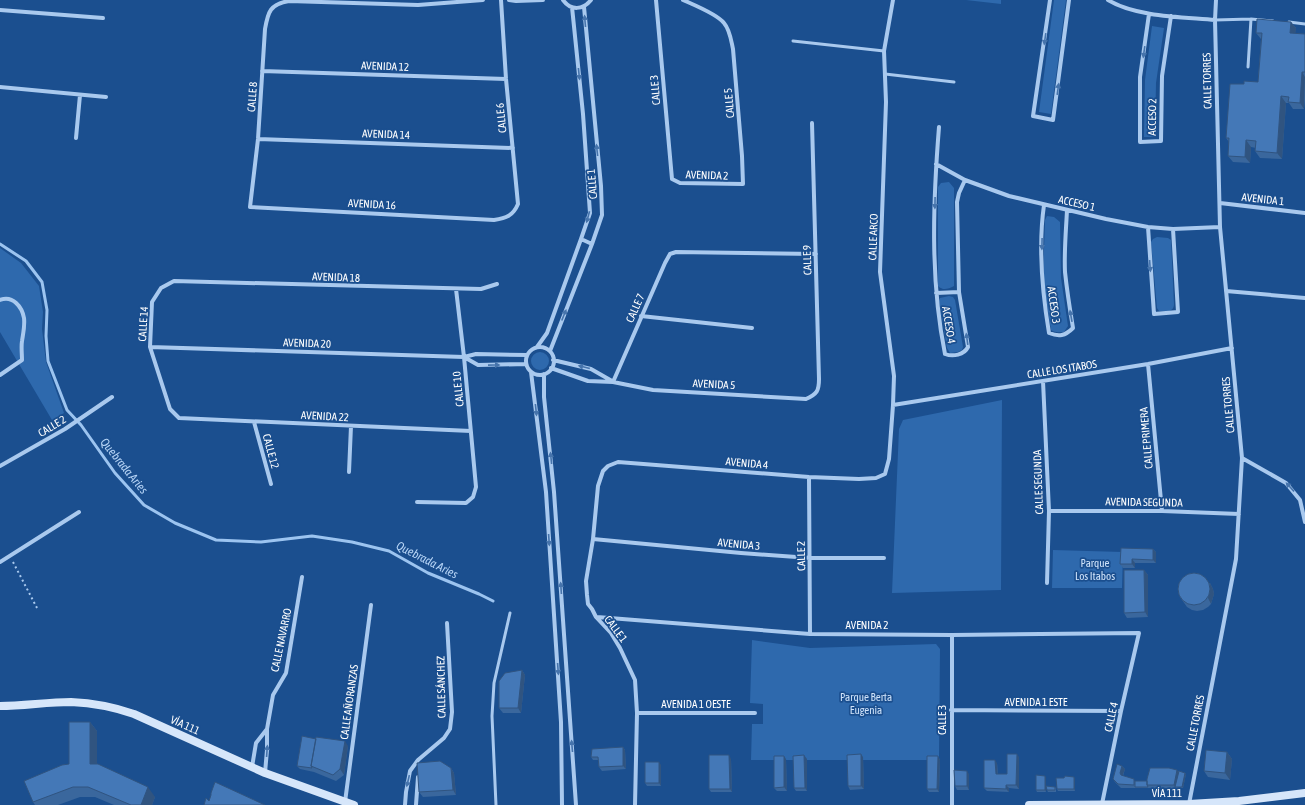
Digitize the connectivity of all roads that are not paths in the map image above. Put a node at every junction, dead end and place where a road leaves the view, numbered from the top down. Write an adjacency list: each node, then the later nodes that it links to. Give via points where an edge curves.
1 (483, 0): 28 (street, CALLE 8, via 418,5 280,3 272,7 267,15)
2 (501, 0): 30 (street, CALLE 6)
3 (509, 0): 4 (street)
4 (543, 0)
5 (563, 0): 15 (street)
6 (591, 0): 14 (street)
7 (656, 0): 43 (street, CALLE 3)
8 (683, 0): 45 (street, CALLE 5, via 709,12 723,22 729,33 733,49)
9 (893, 0): 26 (street, CALLE ARCO)
10 (1050, 0): 11 (street, one-way to 11, via 1033,116 1053,120)
11 (1070, 0)
12 (1108, 0): 17 (street, via 1123,8)
13 (1216, 0): 21 (street, CALLE TORRES)
14 (584, 7): 15 (street); 35 (street, CALLE 1, one-way to 14)
15 (572, 8): 36 (street, CALLE 1, one-way to 36)
16 (0, 10): 19 (street)
17 (1149, 14): 18 (street); 18 (street, ACCESO 2, one-way to 18, via 1140,76 1140,142 1161,141 1162,76)
18 (1171, 16): 21 (street)
19 (103, 18)
20 (1251, 19): 21 (lane); 22 (lane); 27 (lane)
21 (1215, 20): 46 (street, CALLE TORRES)
22 (1281, 21)
23 (1288, 22): 24 (lane)
24 (1305, 24)
25 (793, 42): 26 (lane)
26 (884, 51): 29 (street, CALLE ARCO)
27 (1248, 67)
28 (262, 71): 30 (street, AVENIDA 12); 40 (street, CALLE 8)
29 (885, 74): 31 (lane); 85 (street, CALLE ARCO, via 880,272 894,376)
30 (506, 79): 41 (street, CALLE 6)
31 (954, 82)
32 (0, 87): 33 (street)
33 (80, 95): 34 (street); 39 (street)
34 (106, 97)
35 (594, 113): 36 (street); 56 (street, CALLE 1, one-way to 35, via 602,215)
36 (583, 114): 55 (street, CALLE 1, one-way to 55, via 590,213)
37 (812, 123): 57 (street, CALLE 9)
38 (939, 127): 42 (street, ACCESO 4)
39 (76, 138)
40 (258, 139): 41 (street, AVENIDA 14); 48 (street, CALLE 8)
41 (513, 148): 51 (street, CALLE 6, via 518,204 510,215)
42 (936, 164): 44 (street, ACCESO 1); 63 (street, ACCESO 4, one-way to 63)
43 (672, 179): 45 (street, AVENIDA 2, via 680,183)
44 (965, 180): 47 (street, ACCESO 1); 62 (street, ACCESO 4, via 957,202)
45 (743, 184)
46 (1220, 203): 50 (street, AVENIDA 1); 53 (street, CALLE TORRES)
47 (1044, 205): 49 (street, ACCESO 1); 49 (street, ACCESO 3, one-way to 49, via 1041,280 1048,333 1056,336 1067,334 1073,328 1065,272)
48 (250, 206): 51 (street, AVENIDA 16)
49 (1067, 210): 52 (street, ACCESO 1)
50 (1305, 212)
51 (494, 220)
52 (1148, 227): 54 (street, ACCESO 1); 54 (street, one-way to 54, via 1154,314 1178,312)
53 (1220, 227): 54 (street, ACCESO 1); 61 (street, CALLE TORRES)
54 (1173, 228)
55 (582, 239): 56 (street); 69 (street, CALLE 1, via 547,333)
56 (592, 244): 71 (street, CALLE 1, one-way to 56)
57 (816, 254): 66 (street, CALLE 7, via 670,254); 83 (street, CALLE 9, via 820,379 819,388)
58 (174, 281): 60 (street, AVENIDA 18); 68 (street, CALLE 14, via 161,288 152,302)
59 (497, 284): 60 (street, AVENIDA 18, via 481,290)
60 (456, 289): 73 (street, CALLE 10)
61 (1226, 291): 64 (street); 70 (street, CALLE TORRES)
62 (960, 292): 63 (street); 63 (street, ACCESO 4, one-way to 62, via 945,354 950,356 960,354 968,347)
63 (936, 293)
64 (1305, 298)
65 (0, 300): 80 (street, via 9,299 16,302 24,319 22,360)
66 (641, 316): 67 (street); 82 (street, CALLE 7)
67 (752, 328)
68 (150, 347): 73 (street, AVENIDA 20); 86 (street, CALLE 14, via 170,409)
69 (537, 347): 71 (street); 72 (street)
70 (1232, 348): 76 (street, CALLE LOS ITABOS); 90 (street, CALLE TORRES)
71 (550, 352): 74 (street)
72 (527, 355): 73 (street, via 476,354); 75 (street)
73 (464, 357): 75 (street, one-way to 75, via 478,365); 89 (street, CALLE 10)
74 (553, 360): 77 (street); 82 (street, one-way to 74, via 591,369)
75 (526, 364): 78 (street)
76 (1148, 364): 81 (street, CALLE LOS ITABOS); 101 (street, CALLE PRIMERA)
77 (551, 368): 79 (street); 82 (street, via 588,380)
78 (531, 372): 79 (street); 97 (street, one-way to 97)
79 (544, 374): 98 (street, one-way to 79)
80 (0, 375)
81 (1044, 381): 85 (street, CALLE LOS ITABOS); 100 (street, CALLE SEGUNDA)
82 (613, 382): 83 (street, AVENIDA 5, via 653,390 806,399)
83 (814, 395)
84 (112, 397): 91 (street, CALLE 2, via 65,429)
85 (894, 405): 94 (street, CALLE ARCO, via 889,459)
86 (179, 418): 87 (street, AVENIDA 22)
87 (254, 422): 88 (street, AVENIDA 22); 96 (street, CALLE 12)
88 (351, 426): 89 (street, AVENIDA 22); 93 (street)
89 (471, 431): 99 (street, CALLE 10, via 476,487 473,497 466,503)
90 (1242, 458): 103 (street, CALLE TORRES); 104 (street, one-way to 90, via 1300,500 1286,482)
91 (0, 466)
92 (608, 466): 95 (street, AVENIDA 4, via 618,462); 105 (street, CALLE 1, via 603,471 598,486)
93 (349, 472)
94 (885, 474): 95 (street, AVENIDA 4, via 876,478 859,479)
95 (809, 477): 106 (street, CALLE 2)
96 (271, 484)
97 (546, 492): 98 (street); 112 (street, one-way to 112)
98 (554, 492): 113 (street, one-way to 98)
99 (417, 502)
100 (1049, 511): 101 (street, AVENIDA SEGUNDA); 110 (street, CALLE SEGUNDA)
101 (1162, 511): 103 (street, AVENIDA SEGUNDA)
102 (79, 512): 108 (street)
103 (1239, 514): 136 (street, CALLE TORRES, via 1236,559)
104 (1305, 521)
105 (593, 539): 106 (street, AVENIDA 3); 115 (street, CALLE 1, via 586,582 588,604)
106 (810, 558): 107 (street, AVENIDA 3); 118 (street, CALLE 2)
107 (884, 558)
108 (0, 562)
109 (302, 577): 127 (street, CALLE NAVARRO, via 286,673 273,695)
110 (1047, 583)
111 (371, 605): 134 (street, CALLE AÑORANZAS)
112 (554, 610): 113 (street); 125 (street, one-way to 125)
113 (562, 610): 126 (street)
114 (510, 613): 140 (lane, via 494,683 492,716)
115 (596, 617): 118 (street, AVENIDA 2); 123 (street, CALLE 1, via 611,633 635,680)
116 (447, 623): 128 (street, CALLE SÁNCHEZ, via 452,712 450,729 444,738)
117 (1139, 633): 119 (street, AVENIDA 2); 122 (street, CALLE 4)
118 (810, 634): 119 (street, AVENIDA 2)
119 (952, 635): 121 (street, CALLE 3)
120 (0, 706): 130 (main road, VÍA 111, via 71,702 116,708)
121 (951, 710): 122 (street, AVENIDA 1 ESTE); 144 (street, CALLE 3)
122 (1121, 711): 135 (street, CALLE 4)
123 (637, 712): 124 (street, AVENIDA 1 OESTE); 143 (street, CALLE 1)
124 (755, 713)
125 (561, 722): 126 (street); 141 (street)
126 (570, 722): 142 (street, one-way to 126)
127 (267, 729): 130 (street, CALLE NAVARRO, via 256,743); 132 (street, CALLE NAVARRO, one-way to 127)
128 (418, 760): 129 (street); 138 (street, CALLE SÁNCHEZ, one-way to 138, via 410,771)
129 (418, 766)
130 (252, 767): 132 (main road, VÍA 111)
131 (419, 772): 139 (street)
132 (265, 773): 134 (main road, VÍA 111)
133 (1305, 793): 136 (main road, VÍA 111)
134 (345, 802): 137 (main road, VÍA 111)
135 (1102, 804): 136 (main road, VÍA 111); 146 (main road, VÍA 111)
136 (1189, 804)
137 (354, 805)
138 (405, 805)
139 (416, 805)
140 (496, 805)
141 (562, 805)
142 (576, 805)
143 (635, 805)
144 (952, 805)
145 (1029, 805): 146 (main road, VÍA 111)
146 (1040, 805)

